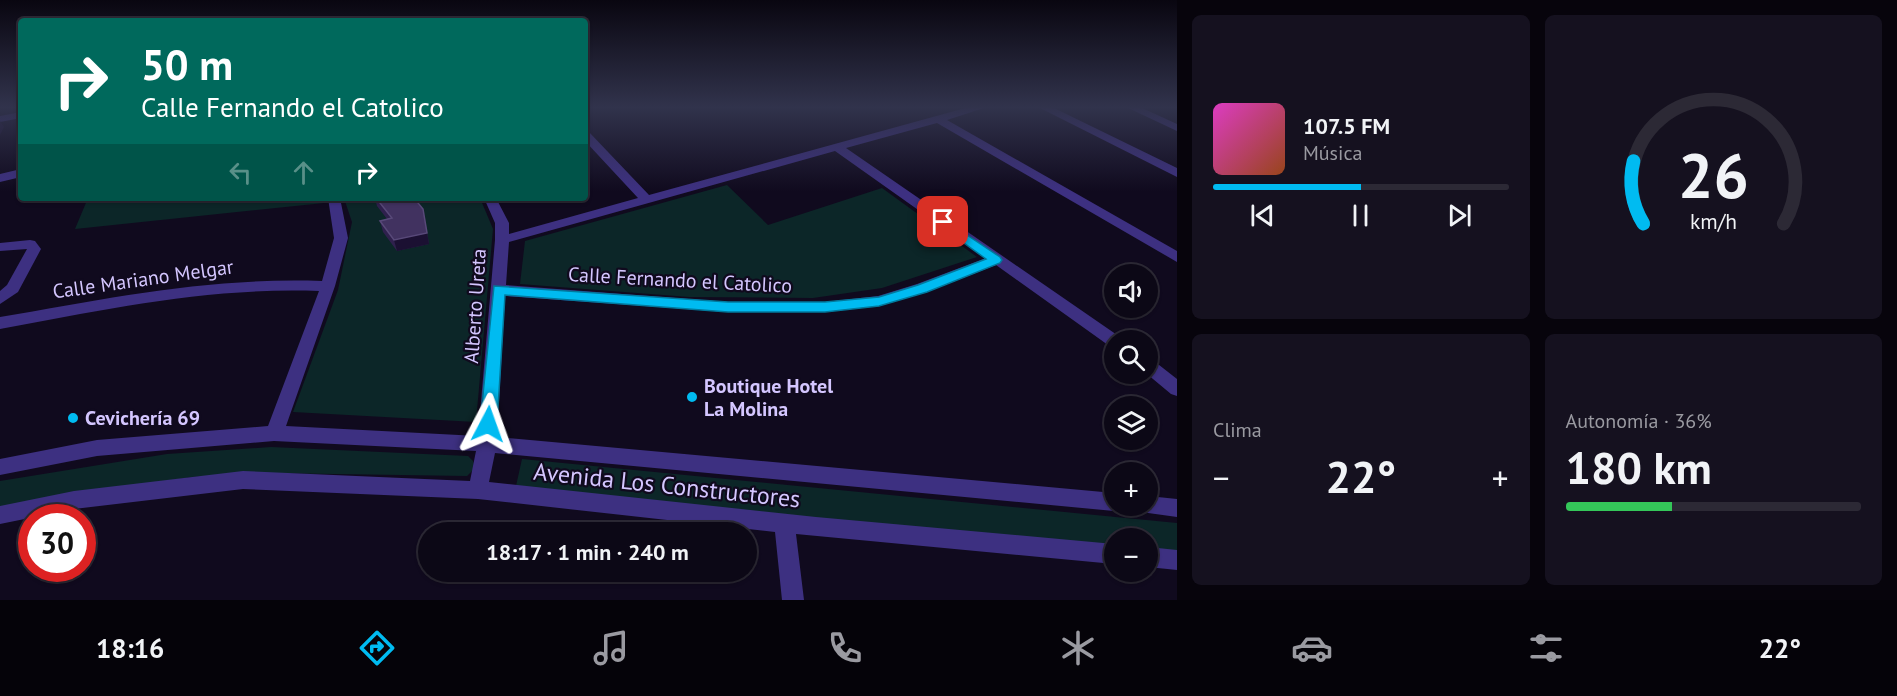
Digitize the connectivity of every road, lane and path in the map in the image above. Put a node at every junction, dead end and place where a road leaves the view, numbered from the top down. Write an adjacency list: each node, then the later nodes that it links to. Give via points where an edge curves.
1 (883, 135): 5 (street)
2 (966, 135): 14 (street)
3 (1100, 135): 6 (street)
4 (588, 137): 9 (street)
5 (837, 147): 9 (street); 15 (street)
6 (1177, 173)
7 (18, 174): 8 (street)
8 (0, 178)
9 (646, 200): 12 (street)
10 (335, 201): 16 (street, via 341,238)
11 (491, 201): 12 (street, Alberto Ureta, via 502,223)
12 (502, 240): 17 (street, Alberto Ureta)
13 (0, 247): 18 (street, via 30,244 34,249 13,288)
14 (1177, 257)
15 (996, 260): 17 (street, Calle Fernando el Catolico, via 879,301 825,307 728,307); 20 (street)
16 (328, 286): 19 (street, Calle Mariano Melgar, via 269,284 164,293); 23 (street)
17 (498, 290): 24 (street, Alberto Ureta)
18 (0, 299)
19 (0, 323)
20 (1104, 333)
21 (1158, 373): 22 (street)
22 (1177, 389)
23 (274, 433): 24 (street, Avenida Los Constructores); 25 (street, Avenida Los Constructores, via 97,448)
24 (487, 444): 26 (street, Alberto Ureta); 27 (street, Avenida Los Constructores)
25 (0, 467)
26 (478, 490): 30 (street, Avenida Los Constructores, via 243,480 74,500); 31 (street, Avenida Los Constructores)
27 (1104, 501)
28 (1158, 506): 29 (street)
29 (1177, 508)
30 (0, 515)
31 (784, 524): 32 (street, Avenida Los Constructores); 35 (street)
32 (1104, 553)
33 (1158, 558): 34 (street)
34 (1177, 560)
35 (793, 600)

